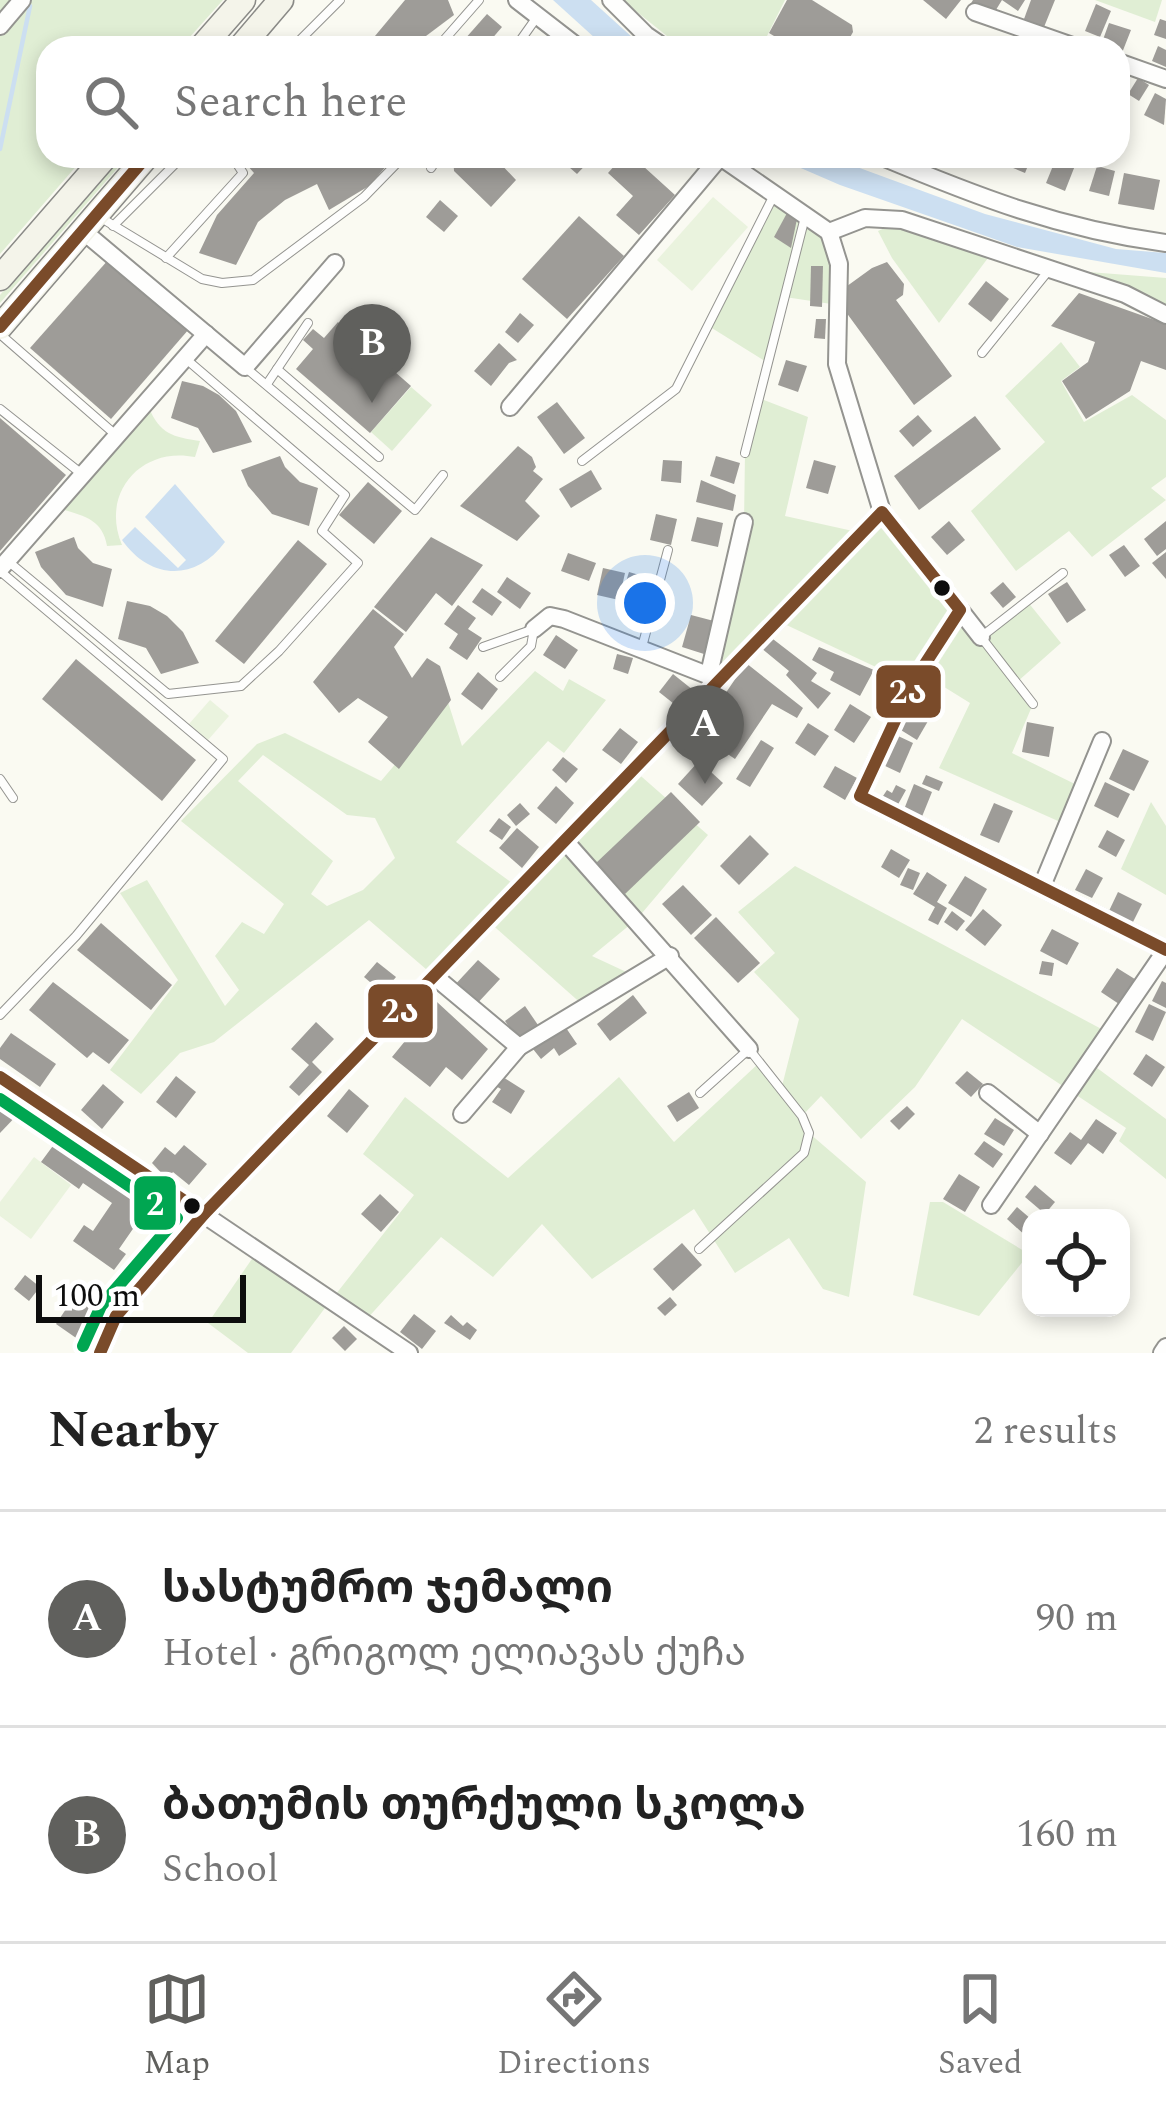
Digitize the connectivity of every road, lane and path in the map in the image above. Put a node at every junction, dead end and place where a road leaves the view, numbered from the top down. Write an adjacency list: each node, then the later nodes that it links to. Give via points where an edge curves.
1 (22, 0): 10 (street)
2 (244, 0): 11 (main road)
3 (281, 0): 12 (main road)
4 (340, 0): 13 (lane)
5 (478, 0): 14 (lane)
6 (518, 0): 9 (street)
7 (611, 0): 17 (street)
8 (975, 12): 18 (street)
9 (537, 16): 15 (lane); 16 (street)
10 (0, 26)
11 (212, 36)
12 (250, 36)
13 (304, 36)
14 (447, 36)
15 (523, 36)
16 (563, 36)
17 (652, 36)
18 (1044, 36)
19 (1130, 66): 20 (street)
20 (1166, 79)
21 (95, 168): 37 (main road)
22 (138, 168): 31 (main road)
23 (168, 168): 31 (lane)
24 (240, 168): 34 (lane)
25 (392, 168): 34 (lane, via 253,280 202,279)
26 (710, 168): 47 (street)
27 (737, 168): 29 (street)
28 (909, 168): 33 (street, via 1004,207)
29 (774, 194): 30 (street); 52 (lane, via 676,389)
30 (806, 216): 32 (street); 50 (lane)
31 (98, 224): 34 (lane); 40 (main road); 41 (street)
32 (830, 232): 36 (street, via 866,218 902,220); 55 (street, via 839,264 837,364)
33 (1166, 243)
34 (166, 257)
35 (334, 263): 44 (street)
36 (1050, 269): 38 (street); 42 (lane)
37 (2, 272)
38 (1166, 315)
39 (308, 322): 45 (lane)
40 (0, 331): 49 (lane)
41 (206, 334): 43 (street); 44 (street)
42 (982, 352)
43 (185, 358): 49 (street); 58 (lane, via 345,495 322,531 358,563 241,686 168,694)
44 (245, 367): 46 (lane)
45 (277, 369): 46 (lane); 51 (lane)
46 (267, 384): 54 (lane, via 416,510)
47 (510, 407)
48 (0, 409): 53 (lane)
49 (117, 436): 53 (street)
50 (746, 453)
51 (379, 457)
52 (582, 461)
53 (84, 476): 58 (street)
54 (443, 476)
55 (882, 512): 60 (street); 66 (street)
56 (744, 522): 66 (street)
57 (668, 550): 64 (lane)
58 (3, 568): 76 (lane, via 223,760)
59 (1063, 573): 62 (lane)
60 (960, 610): 62 (street); 72 (street, via 912,684 860,796)
61 (534, 629): 63 (lane); 64 (street, via 550,616 585,636); 65 (lane, via 530,646)
62 (982, 637): 67 (lane)
63 (483, 647)
64 (642, 647): 66 (street)
65 (500, 677)
66 (715, 677): 71 (street)
67 (1033, 704)
68 (1102, 741): 72 (street)
69 (0, 779): 70 (lane)
70 (13, 798)
71 (565, 841): 74 (street); 75 (street)
72 (1042, 886): 73 (street)
73 (1166, 950): 83 (street)
74 (670, 956): 77 (street); 78 (street)
75 (434, 976): 77 (street); 85 (street)
76 (0, 1015)
77 (519, 1047): 82 (street)
78 (749, 1049): 80 (lane); 86 (lane, via 809,1133 804,1153)
79 (0, 1077): 85 (street)
80 (700, 1093)
81 (988, 1093): 83 (street)
82 (462, 1114)
83 (1040, 1134): 84 (street)
84 (991, 1204)
85 (204, 1214): 87 (street, via 116,1316); 88 (street)
86 (699, 1249)
87 (100, 1353)
88 (409, 1353)

